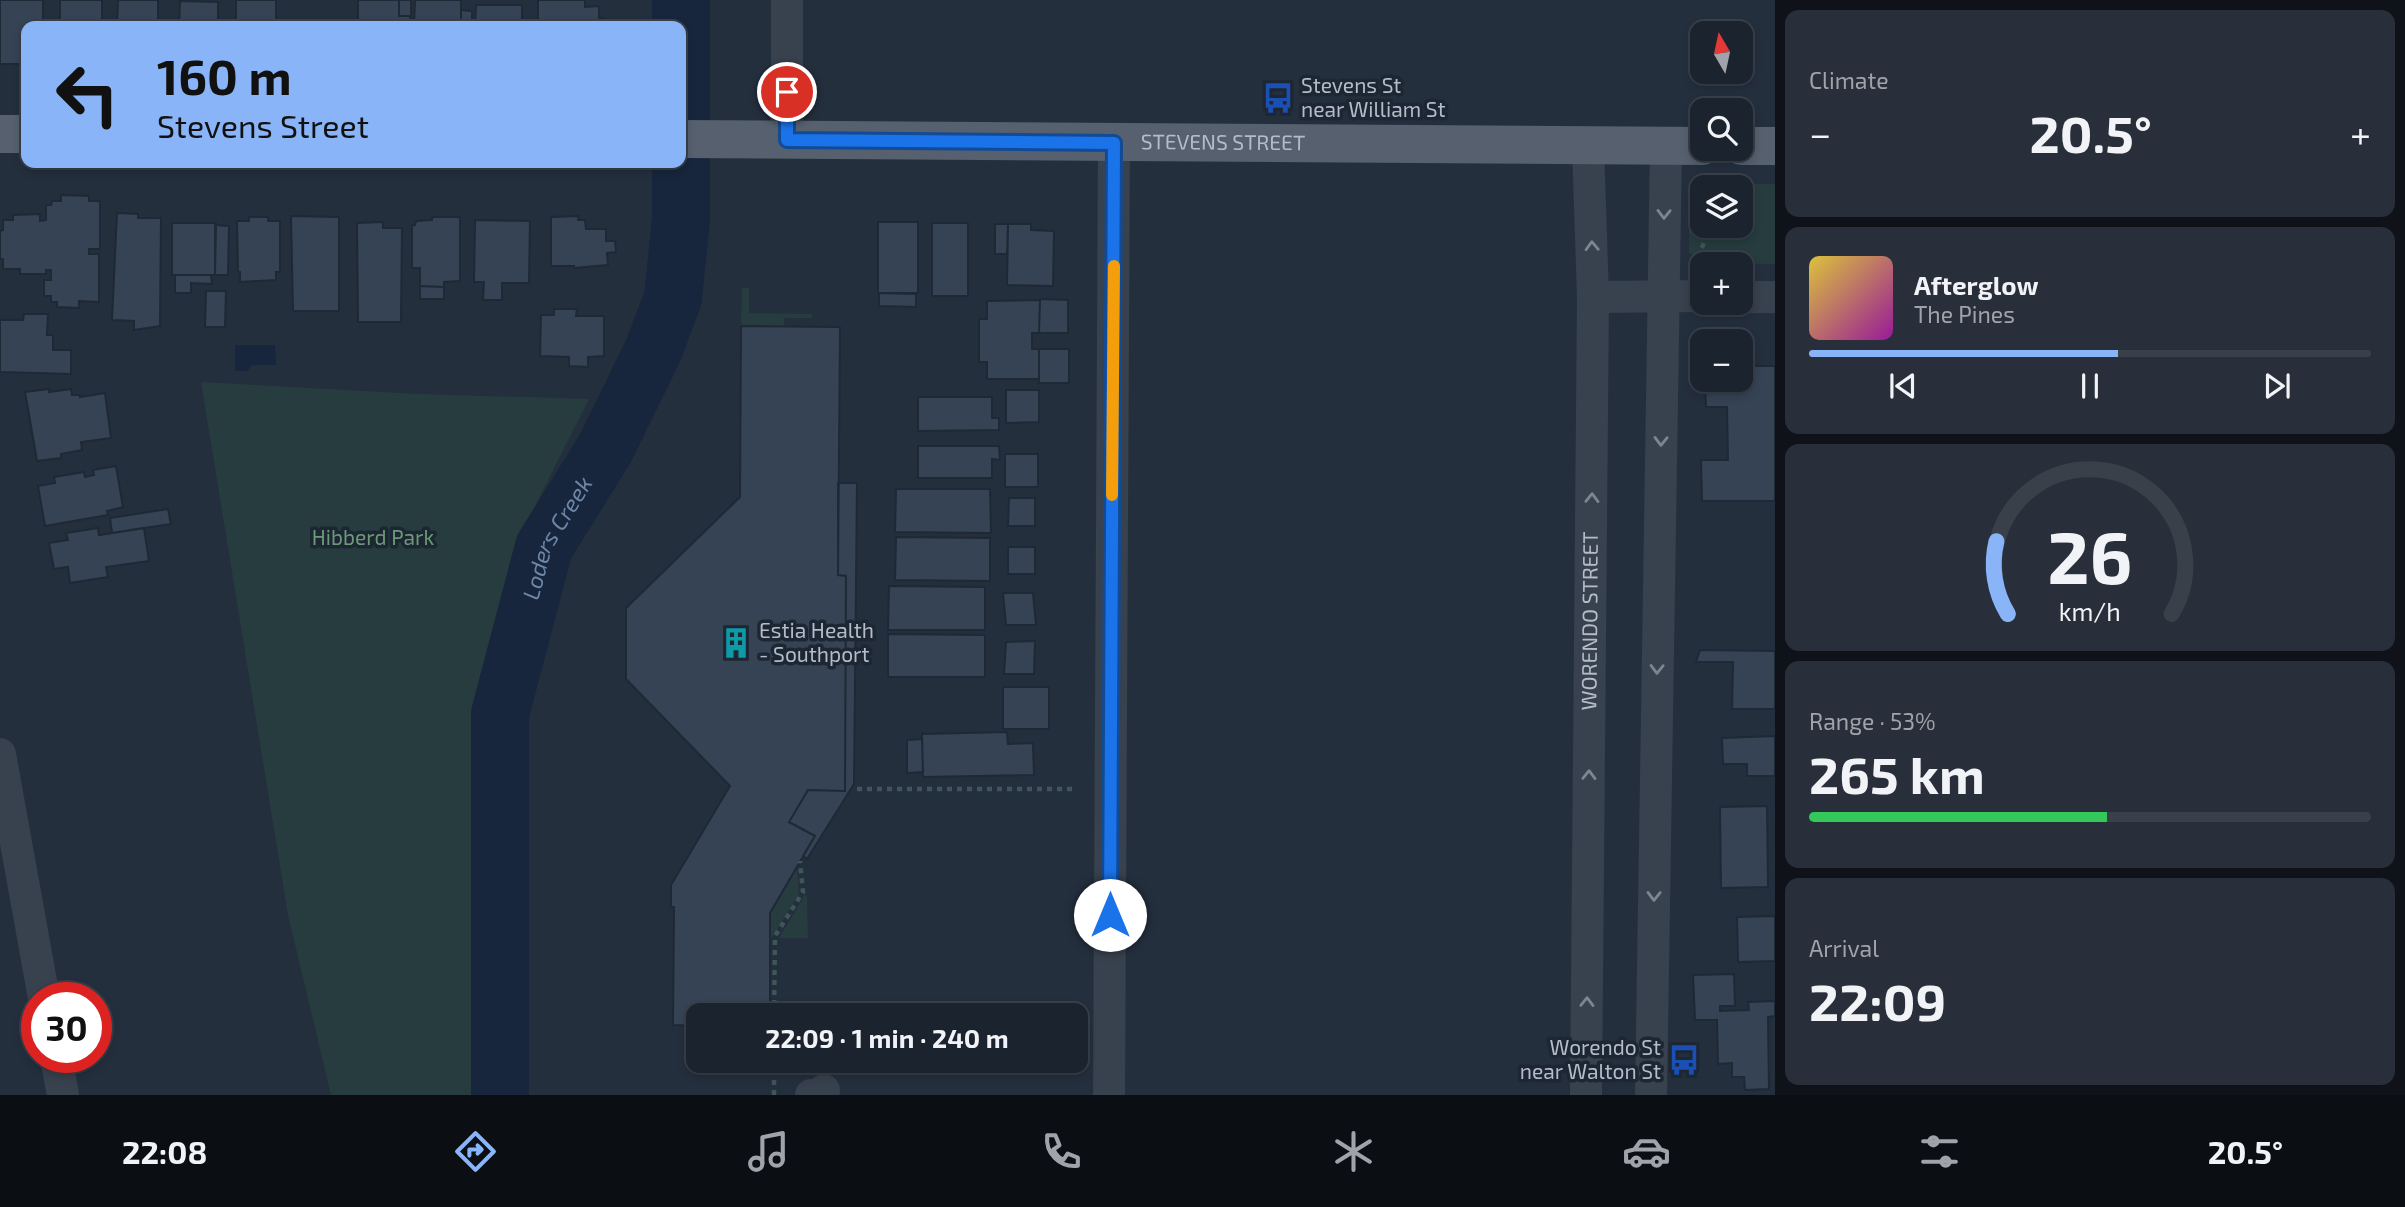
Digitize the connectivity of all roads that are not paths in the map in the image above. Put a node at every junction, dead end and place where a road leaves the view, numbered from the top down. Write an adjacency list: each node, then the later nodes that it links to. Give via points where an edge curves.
1 (787, 0): 5 (street)
2 (0, 134): 3 (main road)
3 (21, 134)
4 (686, 139): 5 (main road, STEVENS STREET)
5 (787, 140): 6 (main road, STEVENS STREET)
6 (1114, 143): 7 (main road, STEVENS STREET); 20 (street)
7 (1588, 145): 8 (main road, STEVENS STREET); 13 (street, WORENDO STREET, one-way to 7)
8 (1684, 146): 11 (street, one-way to 11)
9 (1753, 146): 10 (main road)
10 (1775, 146)
11 (1663, 296): 12 (street); 13 (street); 22 (street, one-way to 22)
12 (1690, 296)
13 (1594, 297): 21 (street, WORENDO STREET, one-way to 13)
14 (1753, 297): 15 (street)
15 (1775, 297)
16 (0, 754): 17 (street)
17 (41, 982)
18 (59, 1073): 19 (street)
19 (63, 1095)
20 (1109, 1095)
21 (1586, 1095)
22 (1651, 1095)

